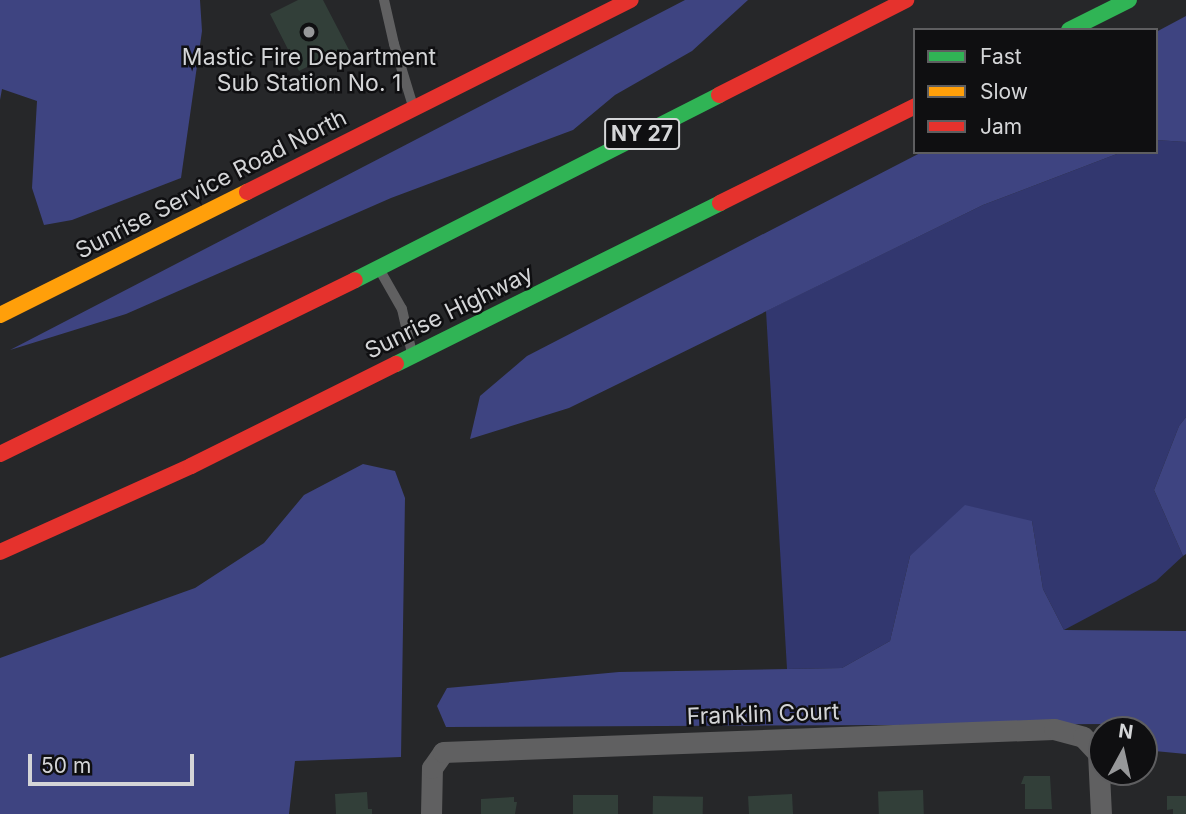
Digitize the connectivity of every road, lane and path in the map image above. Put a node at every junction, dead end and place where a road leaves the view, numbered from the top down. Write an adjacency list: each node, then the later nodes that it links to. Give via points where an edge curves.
1 (384, 0): 7 (lane)
2 (631, 0): 7 (main road, Sunrise Service Road North)
3 (905, 0): 8 (main road, NY 27)
4 (1129, 0): 5 (main road)
5 (1073, 28)
6 (913, 107): 10 (main road, Sunrise Highway)
7 (414, 108): 9 (main road, Sunrise Service Road North)
8 (379, 268): 10 (lane, via 402,309); 11 (main road, NY 27)
9 (0, 314)
10 (413, 356): 12 (main road, Sunrise Highway, via 191,466)
11 (0, 454)
12 (0, 552)
13 (431, 814): 14 (street, Franklin Court, via 432,768 443,752 1054,729 1083,737 1098,753)
14 (1101, 814)

